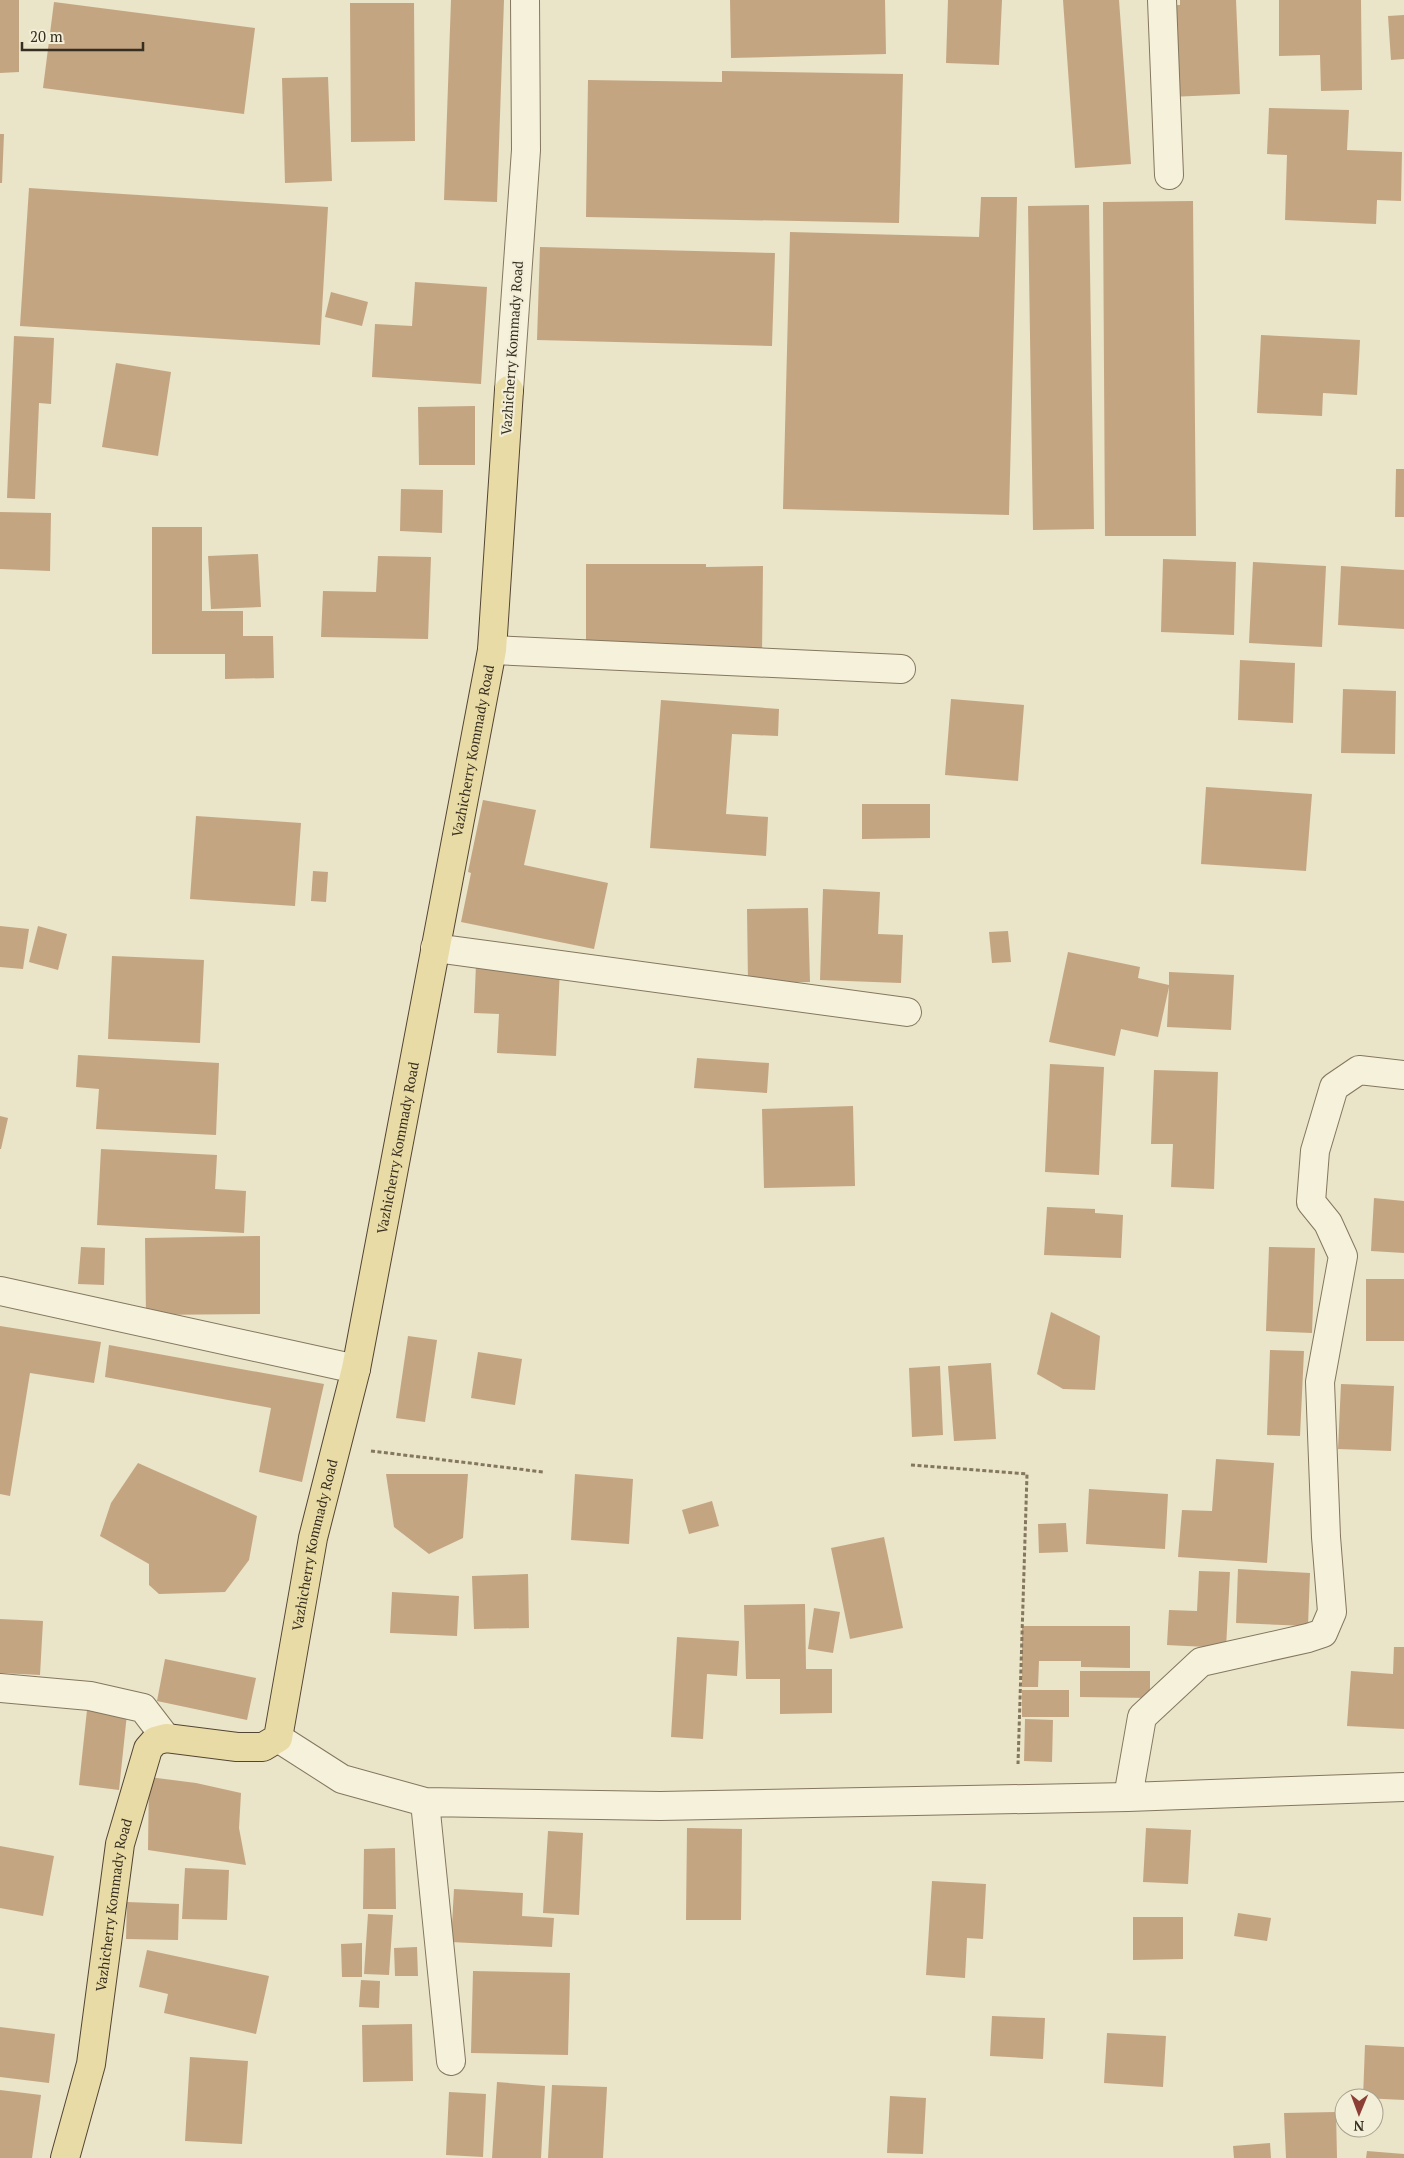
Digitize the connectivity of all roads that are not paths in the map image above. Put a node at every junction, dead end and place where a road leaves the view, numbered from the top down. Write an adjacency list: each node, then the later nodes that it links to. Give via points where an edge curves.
1 (525, 0): 4 (street, Vazhicherry Kommady Road, via 526,150)
2 (1162, 0): 3 (street)
3 (1169, 175)
4 (509, 390): 5 (main road, Vazhicherry Kommady Road)
5 (492, 650): 6 (street); 7 (main road, Vazhicherry Kommady Road)
6 (901, 669)
7 (435, 948): 8 (street); 11 (main road, Vazhicherry Kommady Road)
8 (907, 1012)
9 (1404, 1075): 16 (street, via 1359,1070 1334,1087 1315,1151 1310,1202 1328,1223 1343,1256 1320,1382 1332,1612 1323,1633 1201,1662 1142,1717)
10 (0, 1291): 11 (street)
11 (356, 1369): 14 (main road, Vazhicherry Kommady Road, via 313,1538)
12 (0, 1688): 13 (street, via 90,1696 143,1708)
13 (166, 1738): 14 (main road, via 237,1747 263,1747); 19 (main road, Vazhicherry Kommady Road, via 155,1741 148,1749 120,1844 91,2064)
14 (278, 1738): 17 (street, via 342,1779)
15 (1404, 1787): 16 (street)
16 (1128, 1797): 17 (street, via 660,1806)
17 (425, 1802): 18 (street)
18 (451, 2061)
19 (64, 2158)

